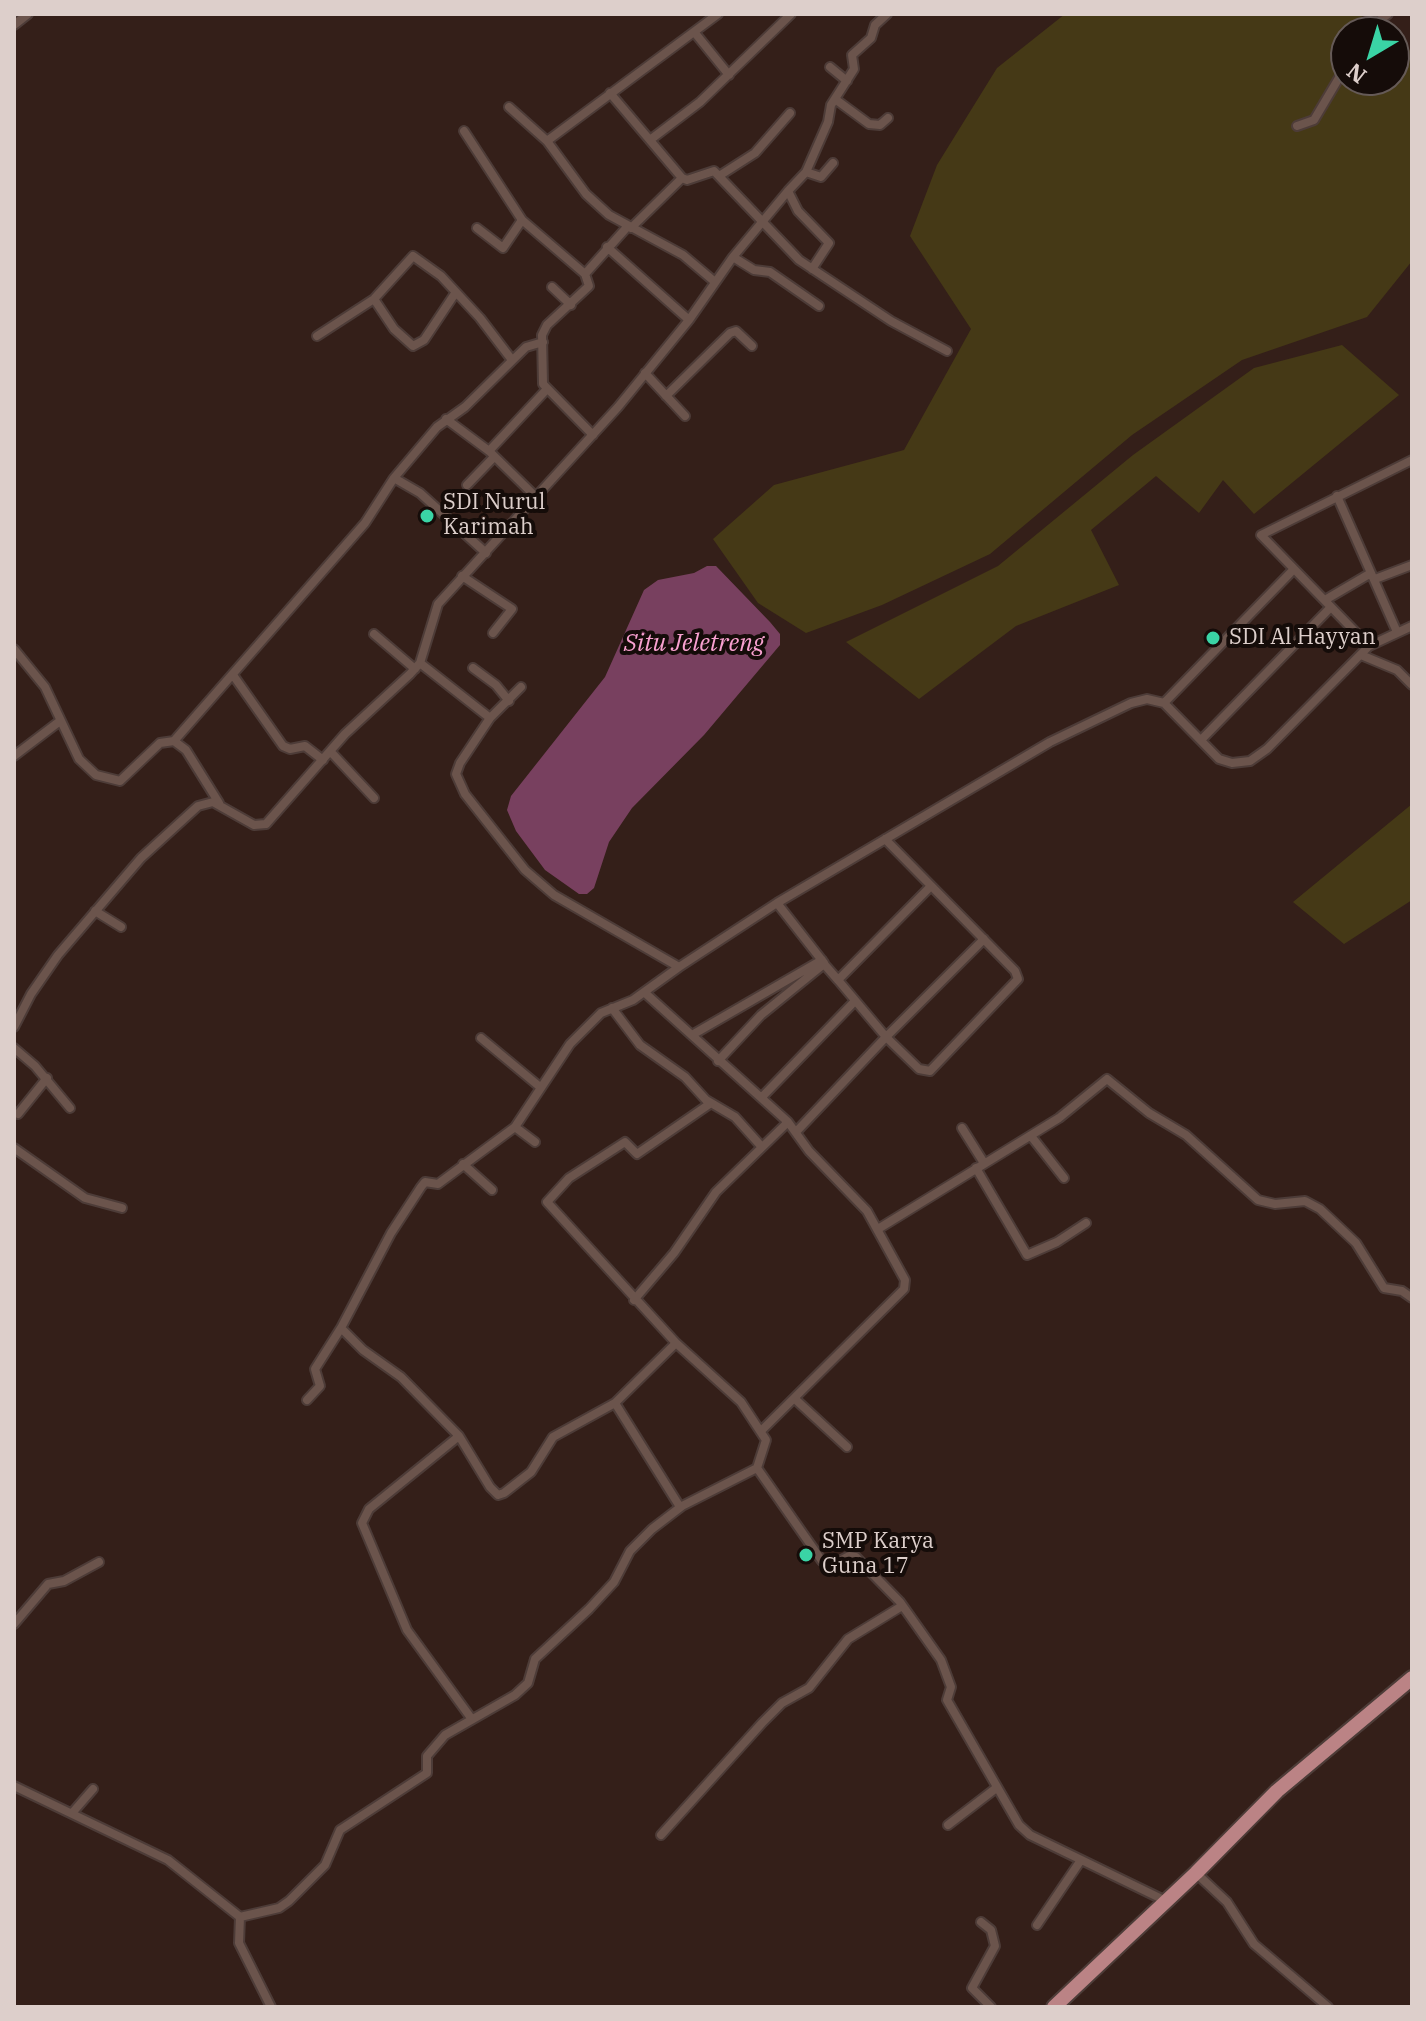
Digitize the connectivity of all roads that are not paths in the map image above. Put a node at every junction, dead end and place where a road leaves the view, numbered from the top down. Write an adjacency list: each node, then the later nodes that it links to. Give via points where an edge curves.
1 (28, 14): 6 (street)
2 (718, 14): 5 (street)
3 (791, 14): 9 (street)
4 (887, 14): 10 (street, via 852,55 854,69)
5 (707, 18): 7 (street)
6 (14, 25)
7 (695, 33): 9 (street); 11 (street)
8 (830, 67): 10 (street)
9 (729, 75): 19 (street)
10 (847, 81): 13 (street)
11 (610, 93): 19 (street); 20 (street)
12 (1330, 93): 17 (street, via 1314,120)
13 (835, 99): 16 (street, via 869,124 880,125); 22 (street)
14 (509, 107): 20 (street)
15 (790, 113): 23 (street, via 755,153)
16 (888, 118)
17 (1297, 126)
18 (464, 131): 26 (street)
19 (650, 140): 24 (street)
20 (547, 141): 28 (street, via 586,194)
21 (833, 163): 22 (street, via 821,177)
22 (806, 172): 25 (street)
23 (719, 176): 24 (street, via 710,170); 27 (street)
24 (682, 178): 28 (street)
25 (788, 191): 27 (street); 32 (street, via 798,211 829,243)
26 (522, 220): 29 (street, via 503,248); 33 (street)
27 (763, 221): 31 (street); 32 (street, via 789,253)
28 (630, 227): 30 (street); 34 (street, via 683,255)
29 (477, 228)
30 (607, 247): 33 (street); 40 (street)
31 (733, 257): 34 (street); 39 (street, via 754,270 770,272)
32 (812, 269): 44 (street)
33 (585, 274): 38 (street, via 589,286)
34 (715, 282): 40 (street)
35 (552, 287): 38 (street)
36 (456, 292): 37 (street, via 413,256); 37 (street, via 424,340 413,346); 45 (street)
37 (374, 299): 41 (street)
38 (571, 305): 42 (street, via 544,328)
39 (819, 306)
40 (689, 320): 46 (street)
41 (317, 336)
42 (543, 342): 45 (street, via 526,347); 47 (street)
43 (752, 346): 48 (street, via 736,331 730,333)
44 (947, 351)
45 (512, 360): 50 (street)
46 (645, 373): 48 (street); 51 (street)
47 (547, 389): 51 (street); 52 (street)
48 (666, 396): 49 (street)
49 (685, 416)
50 (446, 419): 52 (street); 54 (street)
51 (593, 435): 57 (street)
52 (492, 454): 55 (street); 57 (street)
53 (1412, 460): 56 (street)
54 (394, 478): 58 (street, via 420,493); 73 (street, via 365,523)
55 (467, 485)
56 (1337, 496): 60 (street, via 1261,535); 62 (street)
57 (536, 497): 58 (street)
58 (486, 553): 61 (street)
59 (1412, 565): 62 (street)
60 (1294, 569): 63 (street); 77 (street)
61 (462, 576): 66 (street, via 512,609); 71 (street, via 433,614)
62 (1373, 576): 63 (street); 65 (street)
63 (1328, 604): 68 (street); 80 (street)
64 (1412, 626): 65 (street)
65 (1397, 632): 68 (street)
66 (493, 633)
67 (374, 634): 71 (street)
68 (1369, 646): 70 (street)
69 (14, 649): 79 (street, via 45,687)
70 (1361, 655): 74 (street, via 1397,670); 80 (street, via 1250,761 1225,762)
71 (418, 666): 78 (street); 82 (street)
72 (473, 668): 76 (street)
73 (233, 675): 81 (street); 84 (street, via 283,746 305,746)
74 (1412, 685)
75 (521, 687): 76 (street)
76 (509, 701): 78 (street)
77 (1164, 703): 80 (street); 87 (street, via 1143,700 1103,714)
78 (490, 718): 94 (street, via 456,774 465,794 525,870 554,895)
79 (60, 721): 81 (street, via 79,759 96,775 120,781 160,743); 83 (street)
80 (1202, 739)
81 (174, 741): 86 (street, via 186,750)
82 (330, 751): 84 (street); 85 (street)
83 (14, 756)
84 (323, 760): 86 (street, via 266,824 254,825)
85 (374, 798)
86 (219, 804): 90 (street, via 198,806 141,858)
87 (885, 839): 88 (street); 89 (street)
88 (931, 886): 92 (street); 95 (street)
89 (777, 903): 93 (street); 94 (street)
90 (95, 911): 91 (street); 99 (street, via 31,994)
91 (121, 927)
92 (984, 939): 101 (street); 101 (street, via 1015,971 1016,984 935,1067 919,1069)
93 (823, 962): 95 (street); 100 (street); 104 (street)
94 (679, 967): 96 (street)
95 (838, 980): 97 (street)
96 (644, 992): 98 (street); 100 (street)
97 (854, 1002): 101 (street); 107 (street)
98 (612, 1008): 106 (street, via 586,1025); 108 (street, via 640,1045)
99 (14, 1027)
100 (692, 1035): 104 (street)
101 (886, 1037): 114 (street)
102 (481, 1038): 106 (street)
103 (14, 1048): 105 (street)
104 (718, 1061): 107 (street)
105 (47, 1078): 109 (street); 110 (street)
106 (540, 1087): 112 (street)
107 (762, 1097): 111 (street)
108 (711, 1103): 117 (street, via 735,1117); 127 (street, via 637,1154 625,1142 569,1178 547,1202)
109 (70, 1108)
110 (18, 1114)
111 (788, 1122): 114 (street); 117 (street)
112 (515, 1127): 116 (street); 119 (street)
113 (962, 1128): 120 (street)
114 (796, 1132): 125 (street)
115 (1031, 1136): 120 (street); 121 (street); 126 (street, via 1110,1079 1149,1113 1186,1135 1258,1200 1305,1201 1320,1209 1356,1243 1384,1288)
116 (535, 1142)
117 (761, 1146): 127 (street, via 716,1192)
118 (14, 1148): 123 (street, via 85,1198)
119 (463, 1164): 122 (street); 128 (street, via 438,1184 425,1182 421,1187)
120 (980, 1166): 124 (street, via 1027,1255); 125 (street)
121 (1064, 1178)
122 (492, 1190)
123 (122, 1208)
124 (1086, 1223)
125 (878, 1229): 130 (street, via 904,1277 904,1289)
126 (1412, 1298)
127 (634, 1300): 129 (street)
128 (341, 1328): 131 (street, via 315,1369 320,1386); 134 (street, via 408,1383)
129 (676, 1343): 132 (street); 133 (street, via 729,1389)
130 (795, 1399): 133 (street); 135 (street)
131 (307, 1400)
132 (615, 1403): 134 (street, via 553,1437 531,1472 498,1495); 137 (street)
133 (761, 1431): 136 (street, via 767,1445)
134 (459, 1436): 142 (street, via 369,1509 362,1523 407,1630)
135 (847, 1447)
136 (757, 1468): 137 (street); 139 (street, via 822,1561 835,1564 856,1557)
137 (680, 1507): 142 (street, via 640,1540 614,1582 535,1659 528,1683)
138 (99, 1562): 140 (street, via 48,1584)
139 (902, 1606): 145 (street, via 941,1660 951,1687 947,1700); 148 (street, via 848,1639 809,1688 770,1715)
140 (14, 1624)
141 (1412, 1678): 150 (main road, via 1277,1791)
142 (471, 1718): 152 (street, via 434,1747 427,1756 427,1773 340,1830 325,1865 289,1901)
143 (14, 1786): 146 (street)
144 (93, 1789): 146 (street)
145 (995, 1789): 147 (street); 149 (street, via 1025,1831)
146 (73, 1812): 152 (street, via 168,1860)
147 (948, 1825)
148 (661, 1835)
149 (1081, 1860): 151 (street); 154 (street)
150 (1196, 1873): 151 (main road); 158 (street, via 1227,1902 1254,1944)
151 (1167, 1902): 157 (main road)
152 (240, 1917): 155 (street, via 239,1943)
153 (981, 1922): 156 (street, via 991,1930 995,1946 972,1988)
154 (1037, 1925)
155 (271, 2007)
156 (991, 2007)
157 (1054, 2007)
158 (1328, 2007)

